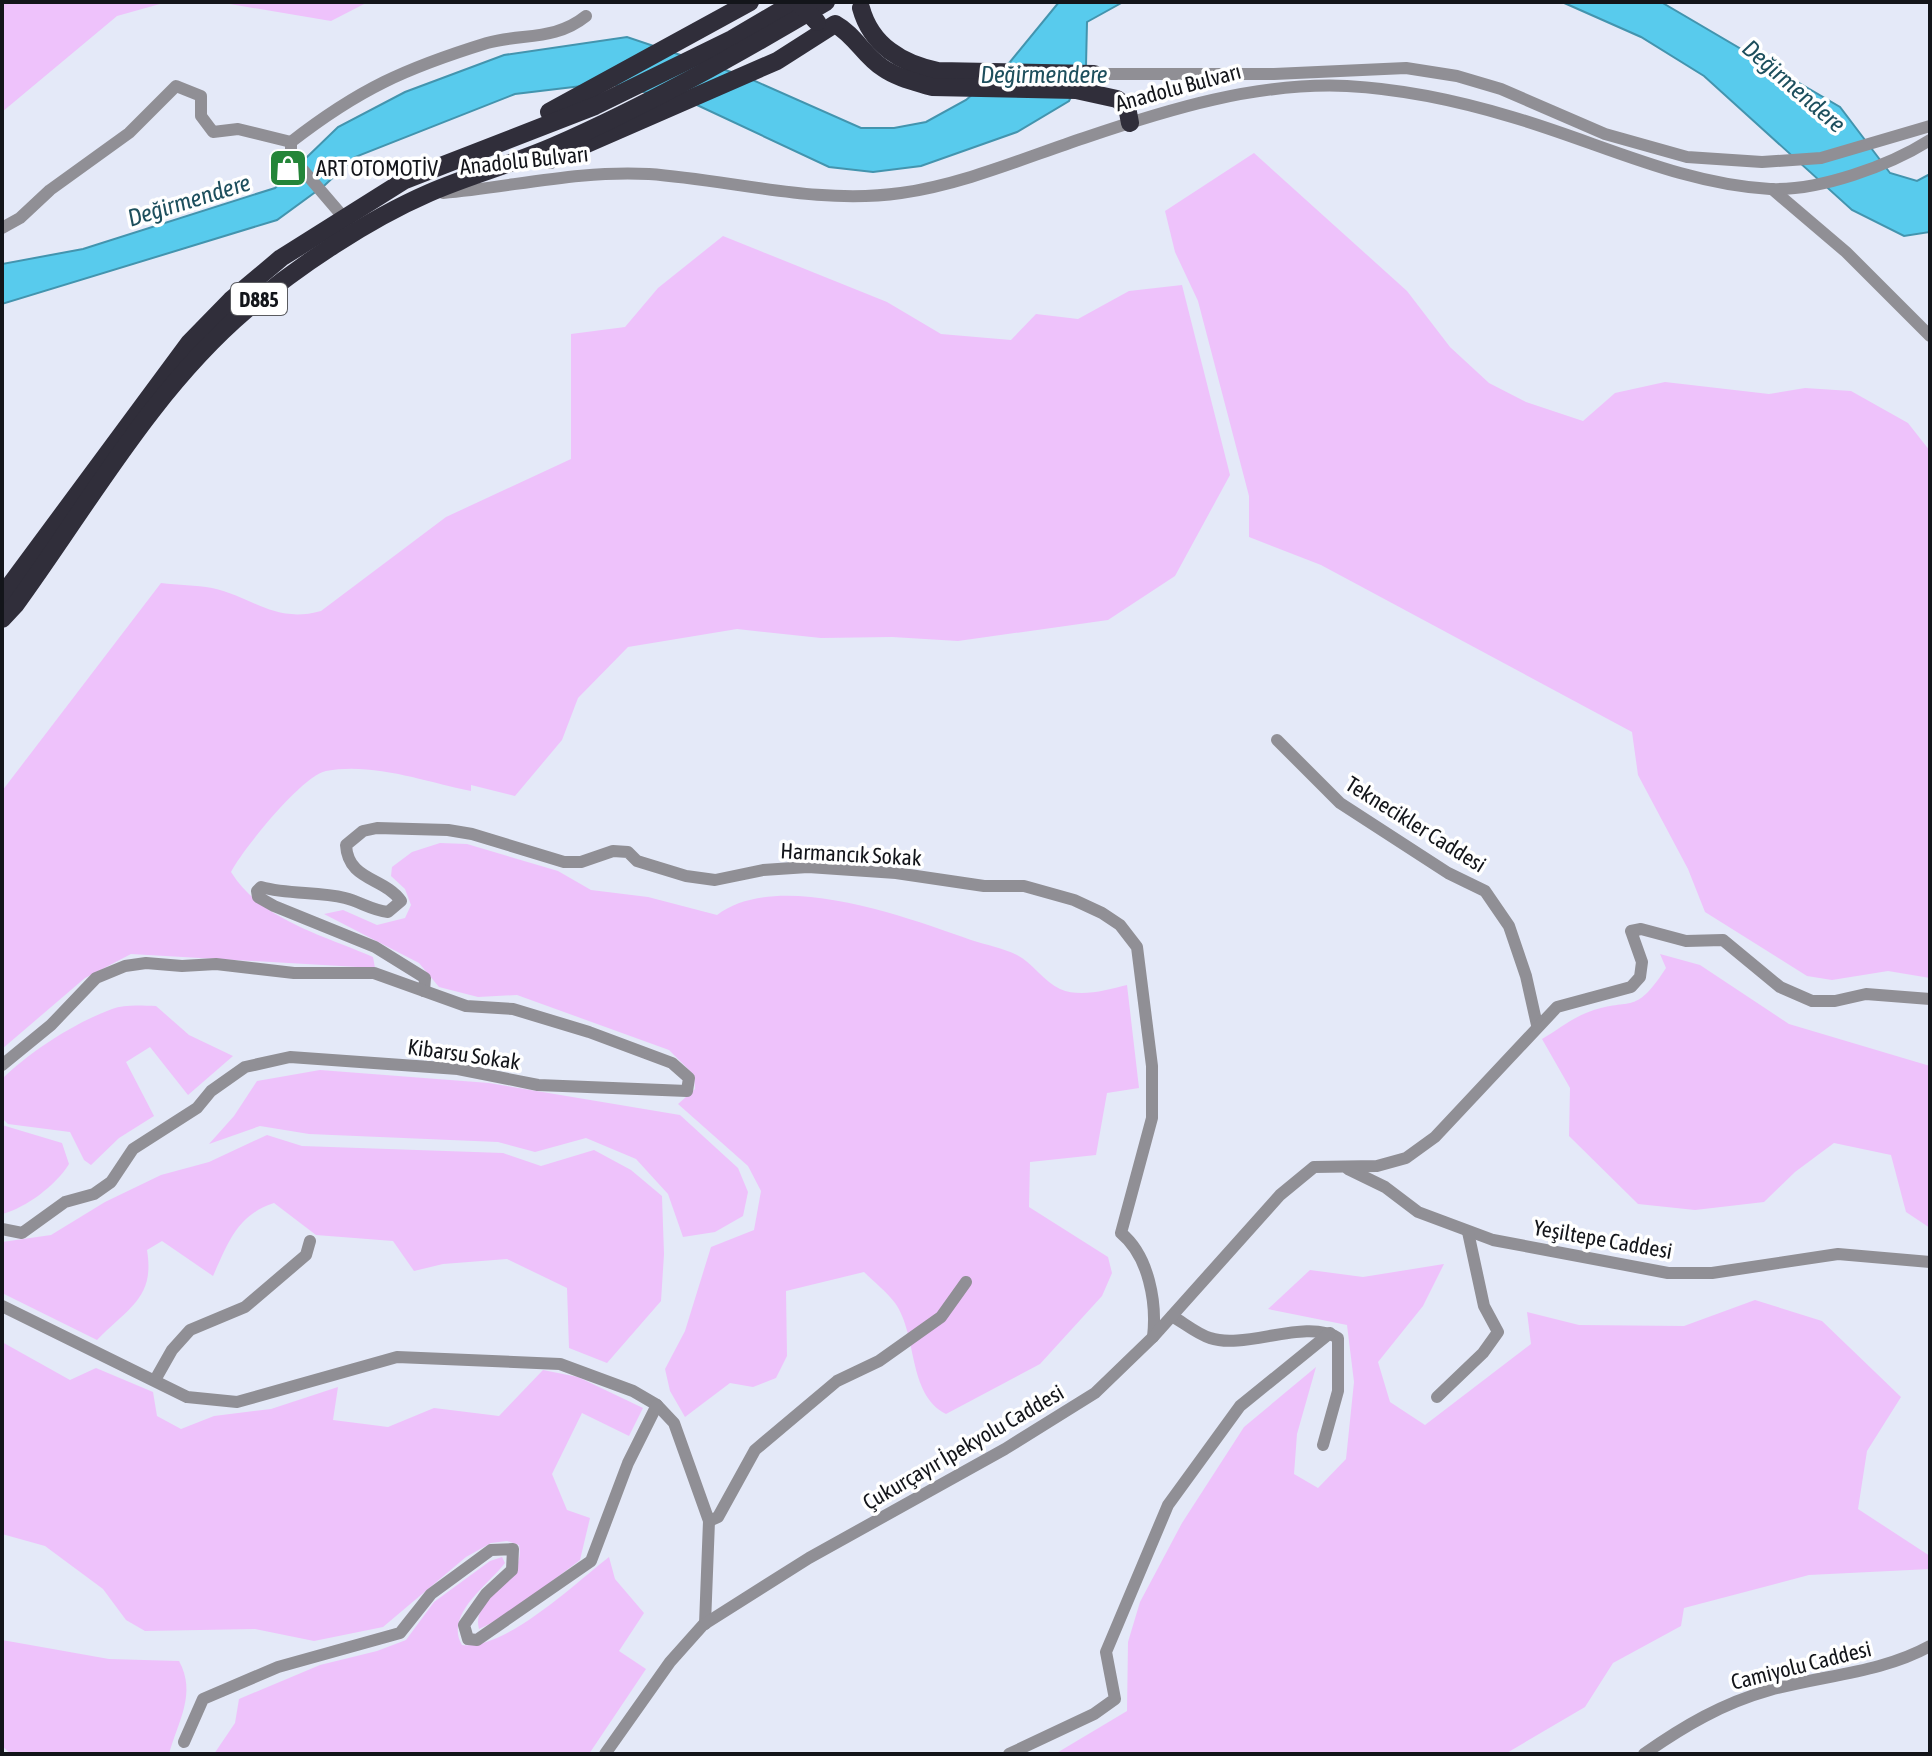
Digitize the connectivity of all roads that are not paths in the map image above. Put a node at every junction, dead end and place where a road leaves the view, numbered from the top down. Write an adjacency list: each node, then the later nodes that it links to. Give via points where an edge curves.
1 (750, 2): 10 (highway)
2 (797, 2): 6 (highway, bridge); 7 (highway, Anadolu Bulvarı / D885)
3 (826, 2): 7 (highway, Anadolu Bulvarı / D885)
4 (862, 4): 6 (highway, via 849,19); 8 (highway, via 872,34 898,57 938,71)
5 (586, 16): 14 (street, via 568,30 491,42 374,83)
6 (826, 23): 9 (highway, via 848,31 884,69 932,87); 16 (highway, via 777,61 558,157)
7 (739, 44): 10 (highway, Anadolu Bulvarı / D885); 16 (highway, Anadolu Bulvarı / D885, via 553,147)
8 (1102, 74): 9 (street, Anadolu Bulvarı); 12 (street, Anadolu Bulvarı, via 1406,68 1501,89 1605,134 1687,157 1790,162)
9 (1097, 93): 11 (highway, via 1127,107)
10 (588, 102): 17 (highway, Anadolu Bulvarı / D885, via 405,180)
11 (1130, 123): 15 (street, Anadolu Bulvarı, via 1267,89 1386,90 1513,117 1715,182); 16 (street, Anadolu Bulvarı, via 1003,168 901,193 845,197 648,174 561,175)
12 (1930, 126)
13 (1930, 140): 15 (street, Anadolu Bulvarı, via 1905,156 1811,187)
14 (291, 142): 17 (street, via 297,163); 18 (street, via 238,129 213,132 201,116 201,96 176,86 120,141)
15 (1772, 189): 19 (street, via 1846,252)
16 (428, 194): 21 (highway, Anadolu Bulvarı / D885, via 292,273 202,352)
17 (345, 219): 20 (highway, Anadolu Bulvarı / D885, via 281,258 189,343)
18 (2, 228)
19 (1930, 336)
20 (2, 596)
21 (2, 619)
22 (1277, 740): 25 (street, Teknecikler Caddesi, via 1340,803 1485,891 1509,926)
23 (424, 991): 26 (street, via 374,973 135,964 96,978); 28 (street, Kibarsu Sokak, via 466,1006 513,1009 672,1063 689,1078 687,1091 538,1085 458,1069 290,1057 245,1067 226,1080 197,1108 133,1149 111,1182 94,1194 65,1202 22,1233); 36 (street, Harmancık Sokak, via 425,978 375,947 274,906 257,891 261,887 346,898 369,910 388,912 401,901 397,894 360,876 346,845 363,831 412,828 472,834 564,862 628,852 637,861 715,880 808,867 896,873 984,886 1024,886 1088,906 1120,925 1137,947 1152,1066 1152,1118 1121,1233 1144,1265)
24 (1930, 999): 25 (street, via 1866,994 1812,1001 1780,987 1723,940 1686,941 1641,929 1631,931 1642,962 1640,977 1631,987 1557,1007)
25 (1537, 1025): 27 (street, via 1520,1051 1435,1137 1406,1158 1377,1166)
26 (2, 1065)
27 (1333, 1165): 29 (street, Yeşiltepe Caddesi, via 1357,1172 1418,1212); 34 (street, Çukurçayır İpekyolu Caddesi, via 1314,1167 1280,1195)
28 (2, 1229)
29 (1468, 1232): 31 (street, Yeşiltepe Caddesi, via 1668,1273 1712,1273 1838,1254); 38 (street, via 1484,1306 1498,1332)
30 (310, 1241): 37 (street, via 306,1255 245,1307 190,1330)
31 (1930, 1262)
32 (966, 1282): 41 (street, via 941,1317 879,1361 837,1381 755,1450 718,1517)
33 (2, 1306): 37 (street)
34 (1172, 1316): 35 (street, via 1211,1339 1319,1329); 36 (street, Çukurçayır İpekyolu Caddesi)
35 (1330, 1333): 40 (street, via 1338,1338 1338,1391); 46 (street, via 1240,1406 1168,1505 1106,1652 1115,1699)
36 (1153, 1337): 42 (street, Çukurçayır İpekyolu Caddesi, via 1095,1393)
37 (155, 1380): 39 (street, via 187,1397 237,1402 397,1357 560,1364 597,1375)
38 (1437, 1397)
39 (657, 1405): 41 (street, via 674,1423); 44 (street, via 628,1463 591,1561 524,1611 477,1640 468,1639 464,1625 512,1570 513,1549 491,1550 431,1594 400,1633 278,1667 203,1699)
40 (1323, 1445)
41 (709, 1521): 42 (street)
42 (705, 1624): 45 (street, Çukurçayır İpekyolu Caddesi, via 670,1662)
43 (1930, 1646): 47 (street, Camiyolu Caddesi, via 1899,1662 1770,1690 1715,1708)
44 (184, 1742)
45 (605, 1754)
46 (1009, 1754)
47 (1644, 1754)

